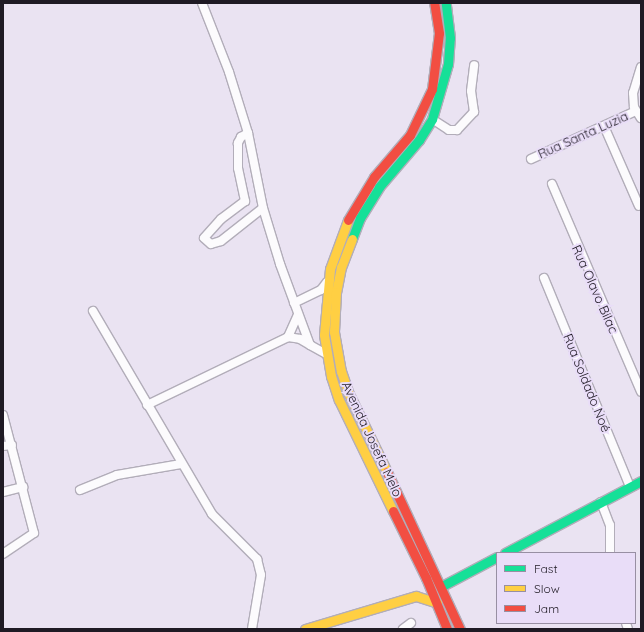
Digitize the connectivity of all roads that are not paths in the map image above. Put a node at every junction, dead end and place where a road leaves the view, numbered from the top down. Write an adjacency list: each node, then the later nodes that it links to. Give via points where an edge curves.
1 (202, 3): 10 (street)
2 (434, 3): 16 (main road, Avenida Josefa Melo, via 439,33 432,89 410,135 374,177 348,219 338,242)
3 (446, 3): 8 (main road, Avenida Josefa Melo, via 450,38 448,64)
4 (474, 65): 8 (street, via 471,90 474,112 457,130 449,130)
5 (641, 67): 6 (street, via 633,93)
6 (636, 111): 7 (street); 9 (street, Rua Santa Luzia)
7 (641, 118)
8 (432, 119): 39 (main road, Avenida Josefa Melo, via 419,140 379,187 360,218 341,267 336,292 334,332 341,370 349,394)
9 (604, 126): 11 (street, Rua Santa Luzia); 13 (street)
10 (248, 133): 14 (street); 14 (street, via 241,137 238,143 238,168 245,201 221,219 204,238 211,244 220,241)
11 (531, 159)
12 (552, 184): 23 (street, Rua Olavo Bilac)
13 (639, 206)
14 (263, 208): 17 (street)
15 (544, 278): 30 (street, Rua Soldado Noé)
16 (327, 282): 17 (street, via 320,290); 22 (main road, Avenida Josefa Melo, via 324,315)
17 (294, 303): 19 (street)
18 (93, 311): 24 (street)
19 (298, 316): 20 (street); 21 (street)
20 (288, 337): 21 (street, via 300,339); 24 (street)
21 (310, 345): 22 (street)
22 (326, 354): 38 (main road, Avenida Josefa Melo, via 339,400)
23 (641, 392)
24 (147, 405): 27 (street)
25 (3, 415): 26 (street)
26 (7, 445): 29 (street)
27 (181, 464): 31 (street, via 117,475); 44 (street, via 212,514 259,563 261,575)
28 (641, 481): 30 (main road)
29 (23, 487): 32 (street); 36 (street, via 34,533)
30 (630, 487): 33 (main road)
31 (80, 490)
32 (3, 492)
33 (601, 502): 34 (main road); 35 (street, via 610,526)
34 (507, 552)
35 (610, 552)
36 (3, 554)
37 (496, 558): 39 (main road)
38 (427, 580): 40 (main road); 41 (main road, Avenida Josefa Melo)
39 (442, 586): 48 (main road, Avenida Josefa Melo)
40 (416, 596): 41 (main road); 43 (main road)
41 (437, 603): 47 (main road, Avenida Josefa Melo)
42 (411, 623): 46 (street)
43 (331, 625): 45 (main road)
44 (252, 629)
45 (304, 629)
46 (403, 629)
47 (447, 629)
48 (460, 629)

